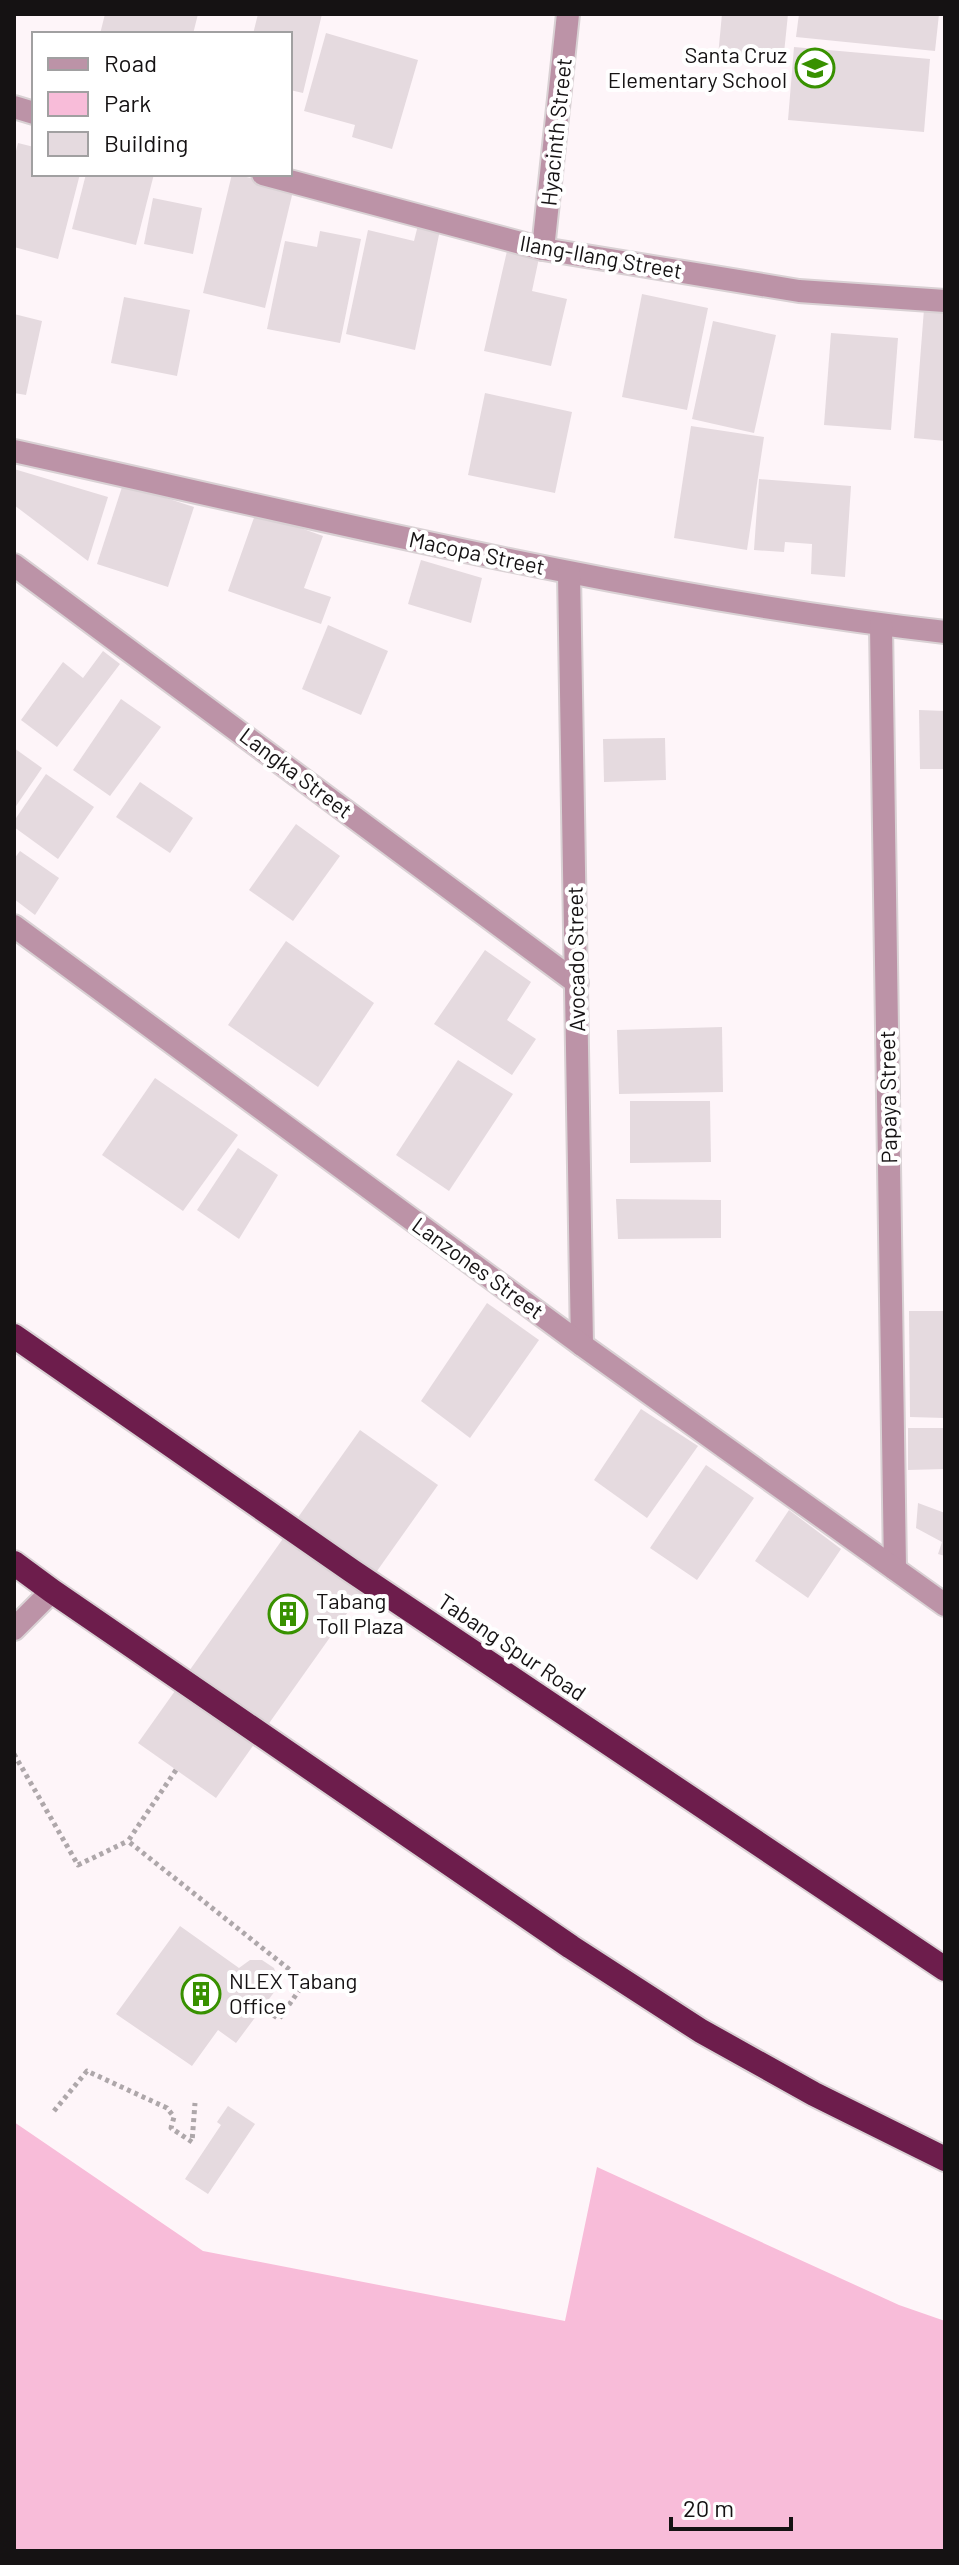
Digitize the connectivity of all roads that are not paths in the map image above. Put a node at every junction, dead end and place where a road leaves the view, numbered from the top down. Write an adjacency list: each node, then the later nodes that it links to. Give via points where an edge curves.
1 (568, 14): 3 (street, Hyacinth Street)
2 (270, 176): 3 (street, Ilang-Ilang Street)
3 (543, 249): 4 (street, Ilang-Ilang Street, via 799,291)
4 (945, 301)
5 (14, 451): 7 (street, Macopa Street)
6 (14, 565): 11 (street, Langka Street)
7 (569, 573): 8 (street, Macopa Street); 11 (street, Avocado Street)
8 (881, 625): 9 (street, Macopa Street); 15 (street, Papaya Street)
9 (945, 632)
10 (14, 926): 13 (street, Lanzones Street)
11 (577, 983): 13 (street, Avocado Street)
12 (14, 1336): 19 (highway, Tabang Spur Road, via 339,1562)
13 (582, 1345): 15 (street, Lanzones Street)
14 (14, 1563): 16 (highway)
15 (895, 1569): 17 (street, Lanzones Street)
16 (52, 1591): 18 (street); 20 (highway, via 701,2031)
17 (945, 1605)
18 (14, 1629)
19 (945, 1969)
20 (945, 2159)

